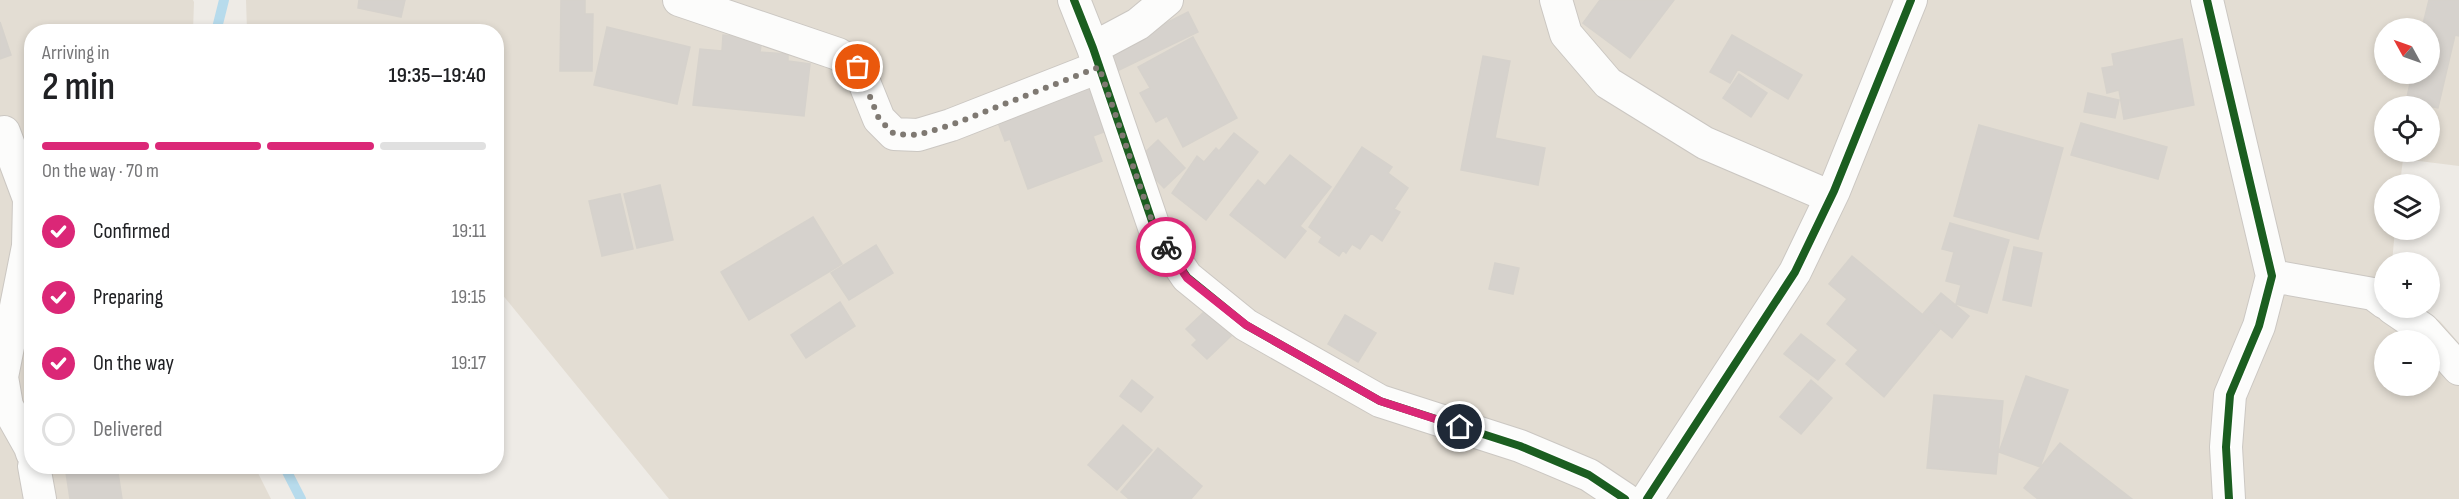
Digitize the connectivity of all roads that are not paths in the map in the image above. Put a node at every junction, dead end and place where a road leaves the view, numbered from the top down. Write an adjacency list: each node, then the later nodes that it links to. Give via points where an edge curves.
1 (679, 0): 7 (street, via 838,54 858,67 879,119 894,134 918,135 951,125)
2 (1074, 0): 7 (street)
3 (1167, 0): 7 (street)
4 (1556, 0): 10 (street, via 1566,34 1608,83 1705,143)
5 (1911, 0): 10 (street)
6 (2207, 0): 12 (street)
7 (1096, 57): 19 (street, via 1155,230 1187,278 1246,325 1380,401 1520,446 1589,475)
8 (4, 132): 9 (street)
9 (24, 186)
10 (1831, 197): 20 (street, via 1795,272)
11 (24, 266): 16 (street, via 2,377 7,406)
12 (2272, 276): 13 (street); 21 (street, via 2259,326 2230,395 2226,447)
13 (2374, 295)
14 (2407, 318): 15 (street, via 2423,329)
15 (2459, 369)
16 (24, 436)
17 (35, 474): 18 (street)
18 (40, 499)
19 (1625, 499)
20 (1647, 499)
21 (2229, 499)

